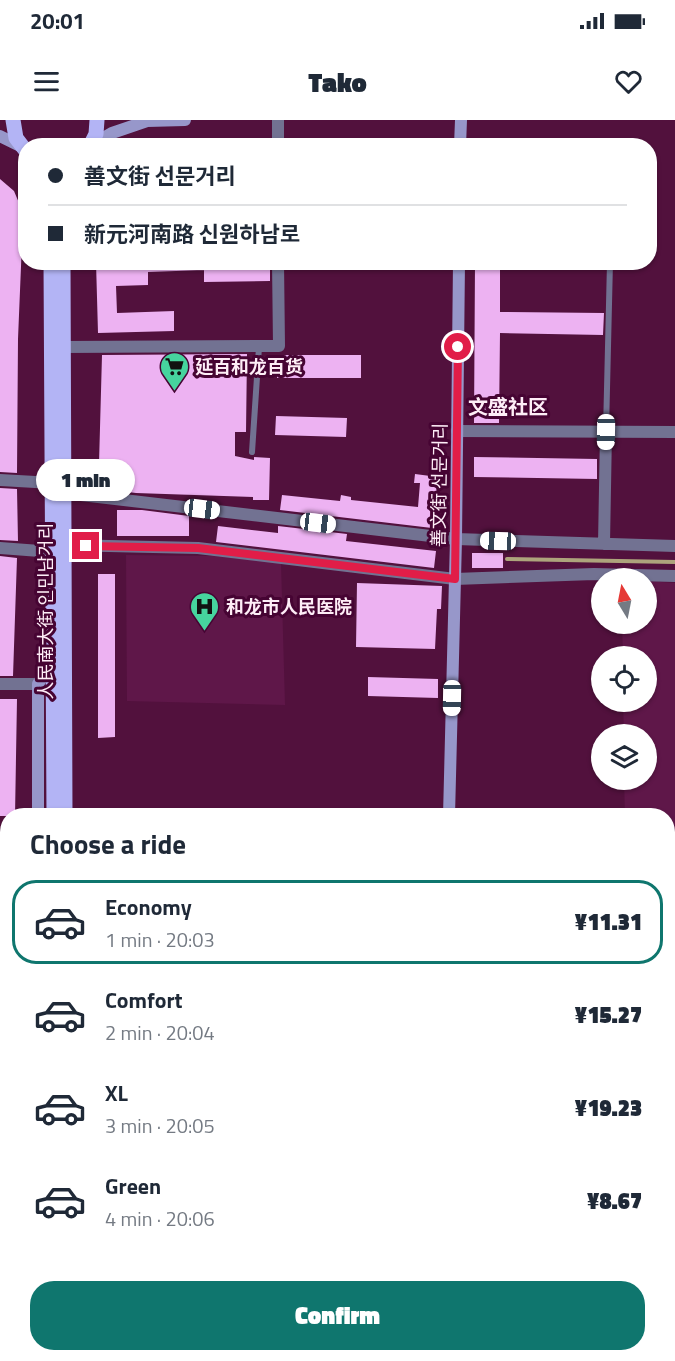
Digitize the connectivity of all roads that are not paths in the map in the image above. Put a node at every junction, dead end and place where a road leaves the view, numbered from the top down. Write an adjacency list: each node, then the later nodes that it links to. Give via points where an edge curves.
1 (13, 120): 12 (main road)
2 (98, 120): 8 (main road)
3 (185, 120): 6 (street)
4 (278, 120): 10 (street)
5 (460, 120): 11 (street)
6 (146, 121): 9 (street)
7 (0, 136): 13 (street)
8 (94, 138)
9 (104, 138)
10 (278, 138)
11 (460, 138)
12 (18, 141)
13 (18, 146)
14 (51, 270): 26 (main road, 人民南大街 인민남거리)
15 (63, 270): 20 (main road, 人民南大街 인민남거리)
16 (278, 270): 19 (street, via 279,346)
17 (459, 270): 21 (street, 善文街 선문거리)
18 (610, 270): 22 (lane)
19 (259, 346): 20 (street); 24 (lane)
20 (63, 347): 26 (main road, 人民南大街 인민남거리)
21 (458, 431): 22 (street); 27 (street, 善文街 선문거리)
22 (606, 432): 23 (street); 28 (street)
23 (675, 432)
24 (252, 452)
25 (0, 480): 26 (street)
26 (58, 488): 27 (street); 31 (main road, 人民南大街 인민남거리)
27 (456, 539): 28 (street); 33 (street, 善文街 선문거리)
28 (604, 544): 29 (street)
29 (675, 546)
30 (0, 548): 31 (street)
31 (58, 549): 33 (street, via 198,548); 34 (main road, 人民南大街 인민남거리); 39 (main road, 人民南大街 인민남거리)
32 (675, 576): 33 (street, via 594,574)
33 (455, 579): 40 (street, 善文街 선문거리)
34 (53, 660): 36 (street, 人民南大街 인민남거리); 38 (main road, 人民南大街 인민남거리)
35 (0, 684): 36 (street)
36 (38, 684): 37 (street, 人民南大街 인민남거리)
37 (38, 808)
38 (54, 808)
39 (65, 808)
40 (449, 808)

